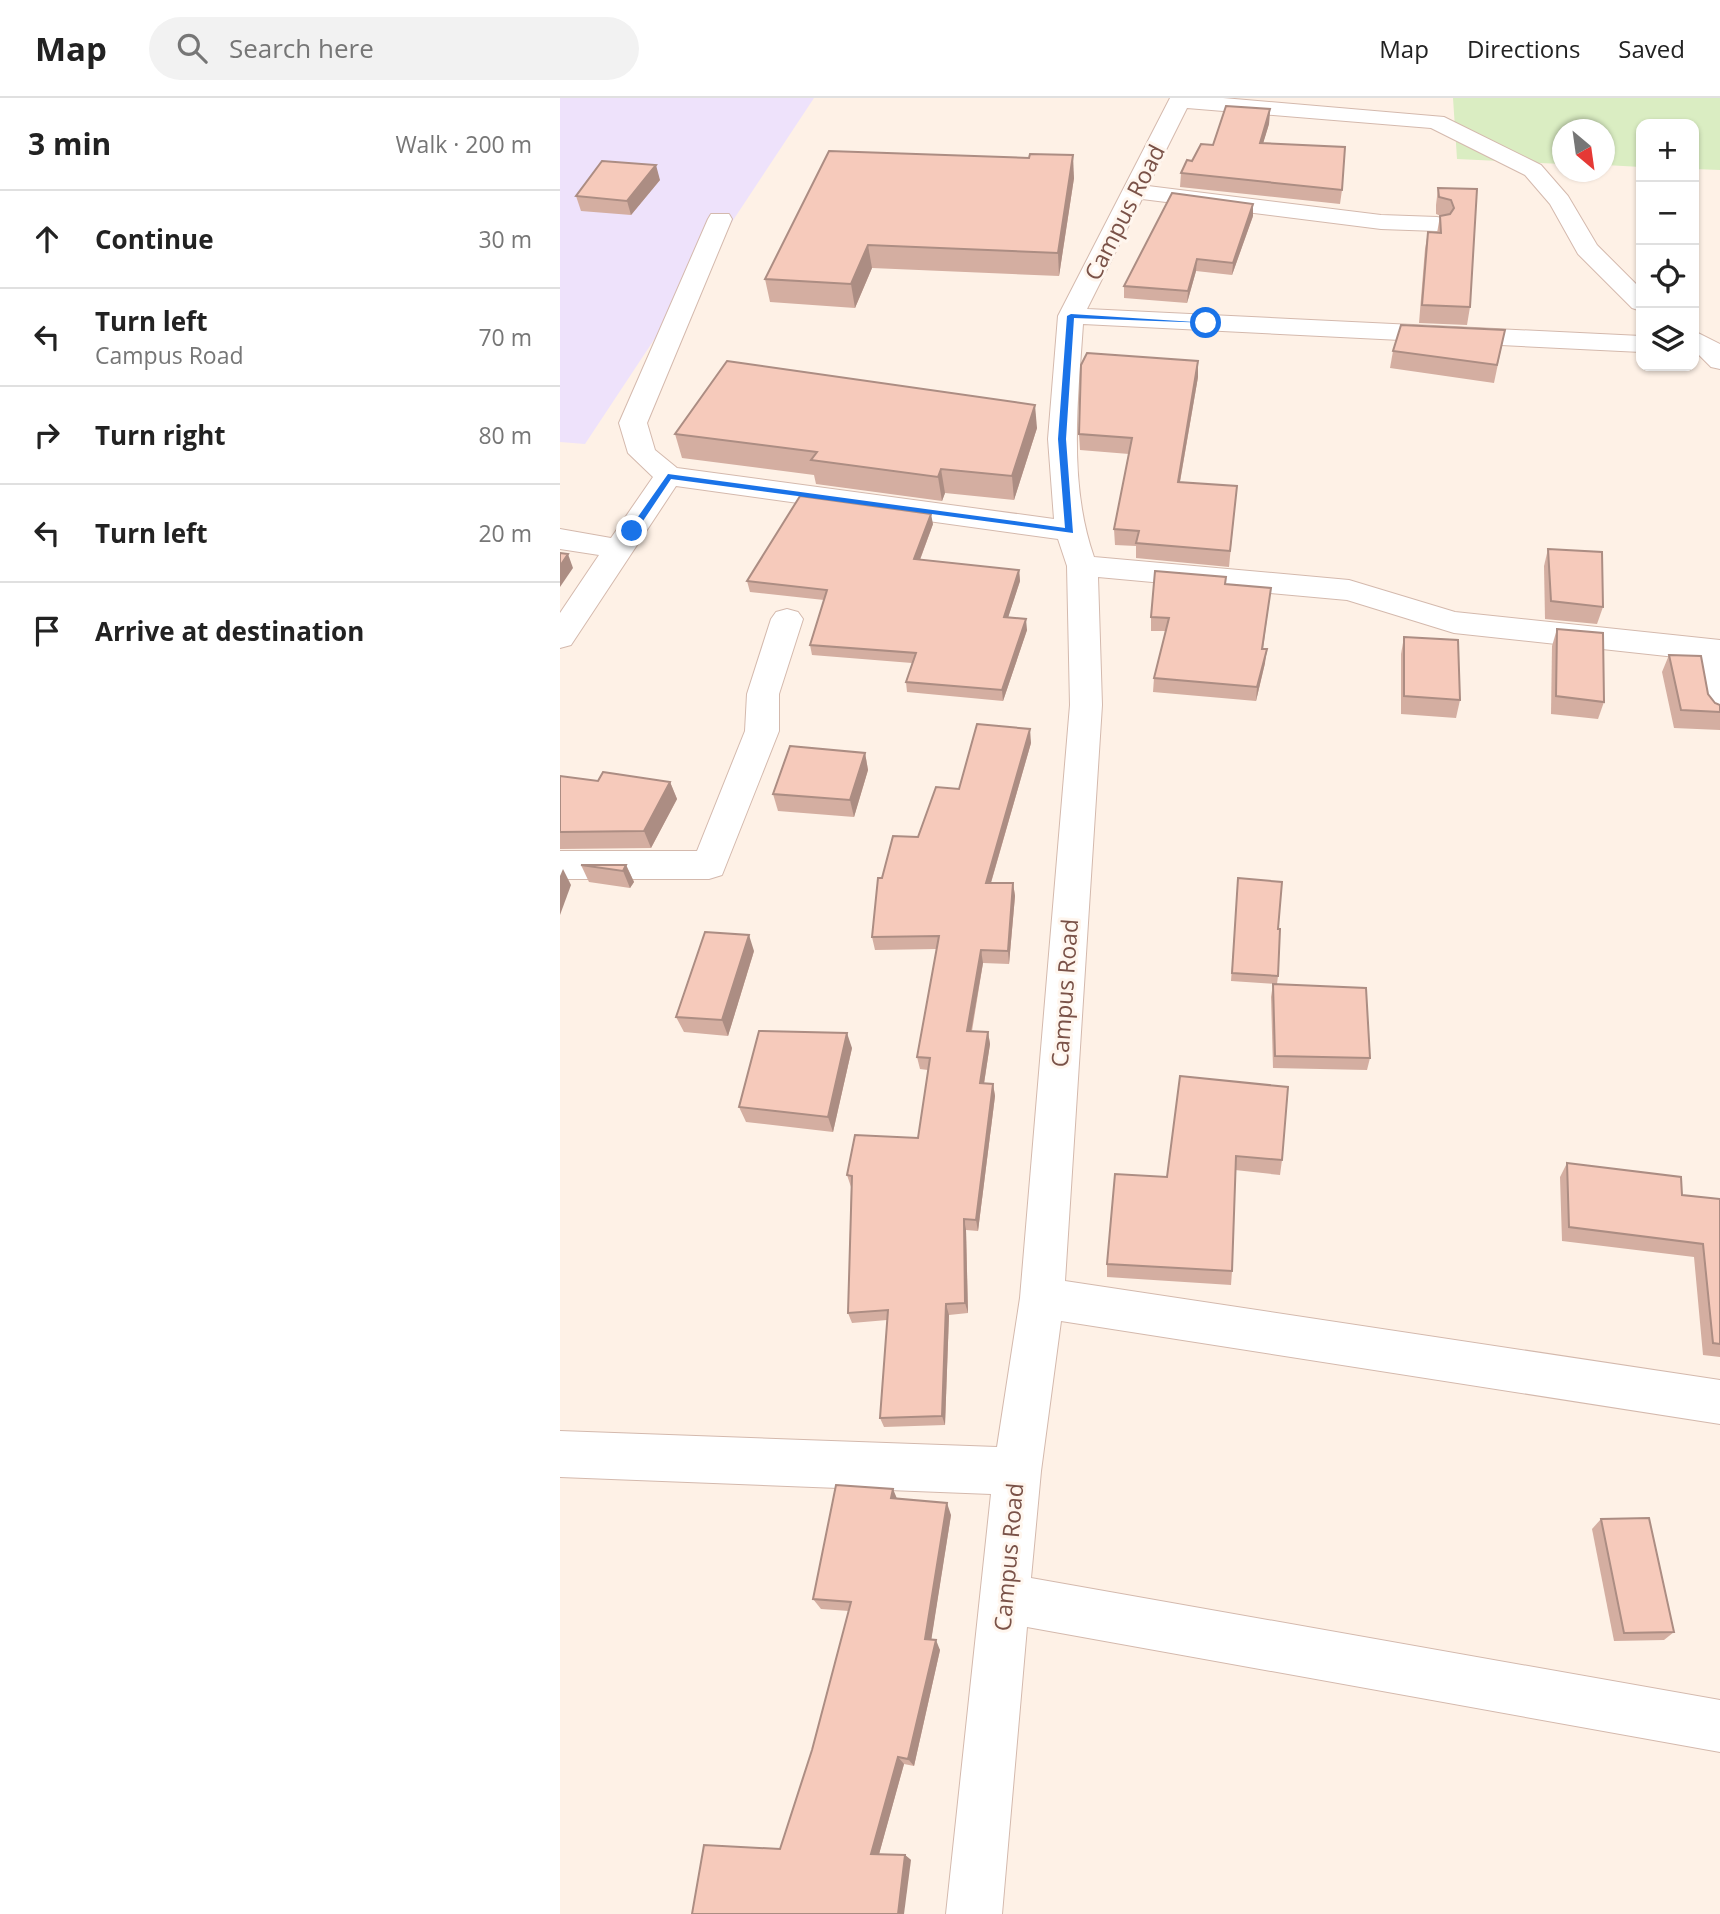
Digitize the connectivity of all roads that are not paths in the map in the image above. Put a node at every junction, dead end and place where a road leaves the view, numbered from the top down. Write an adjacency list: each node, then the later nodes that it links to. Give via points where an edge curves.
1 (1180, 100): 2 (street, Campus Road); 5 (street, via 1436,122 1533,170 1560,201 1587,249)
2 (1134, 191): 4 (street, via 1381,222); 6 (street, Campus Road)
3 (720, 219): 8 (street, via 633,423 642,453)
4 (1437, 224)
5 (1636, 298)
6 (1071, 316): 7 (street); 11 (street, Campus Road, via 1062,439)
7 (1636, 344)
8 (668, 476): 10 (street); 11 (street)
9 (560, 539): 10 (street)
10 (620, 549): 13 (street)
11 (1076, 549): 14 (street, via 1349,590 1454,622); 17 (street, Campus Road, via 1086,705)
12 (787, 620): 16 (street, via 763,694 762,731 709,865)
13 (560, 637)
14 (1714, 650): 15 (street)
15 (1720, 710)
16 (560, 865)
17 (1042, 1298): 18 (street); 20 (street, Campus Road)
18 (1720, 1402)
19 (560, 1454): 20 (street)
20 (1017, 1471): 21 (street, Campus Road)
21 (1005, 1598): 22 (street); 23 (street, Campus Road)
22 (1720, 1727)
23 (974, 1914)

